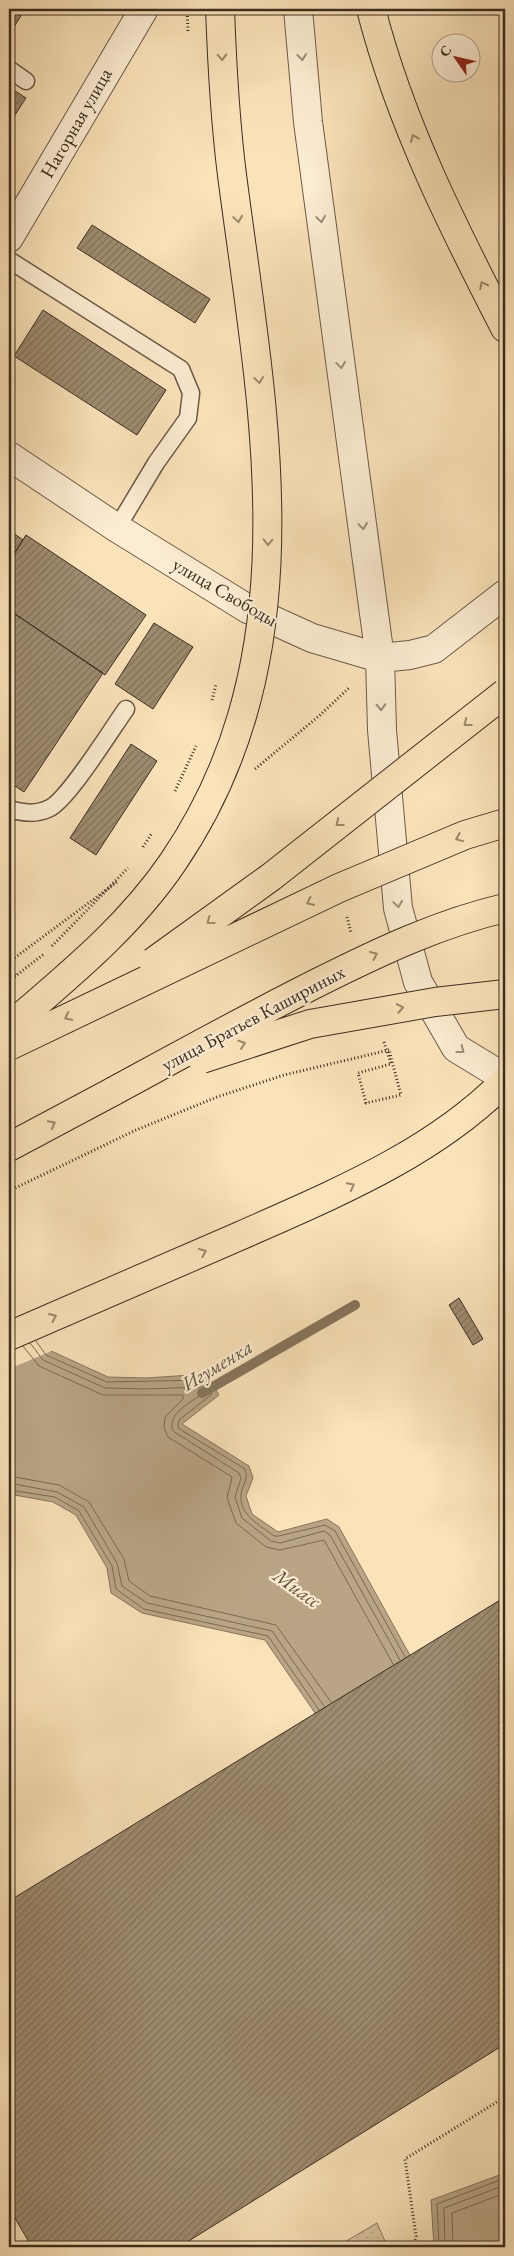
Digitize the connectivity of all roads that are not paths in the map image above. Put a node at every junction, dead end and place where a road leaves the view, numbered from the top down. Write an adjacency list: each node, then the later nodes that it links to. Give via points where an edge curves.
1 (144, 9): 7 (street, Нагорная улица)
2 (220, 9): 21 (main road, one-way to 21, bridge, via 231,172 256,353 266,457 268,575 259,651 230,751 206,807 174,861 149,894 93,955)
3 (298, 9): 13 (street, one-way to 13, via 308,122)
4 (371, 9): 9 (main road, one-way to 4, via 414,138 383,58)
5 (9, 69): 6 (lane)
6 (26, 81)
7 (9, 238)
8 (9, 260): 11 (lane, via 181,370 191,392 188,418 156,462)
9 (505, 328)
10 (9, 456): 11 (street, улица Свободы)
11 (116, 528): 13 (street, улица Свободы, via 248,609 312,638)
12 (505, 594): 13 (street, улица Свободы, via 434,649)
13 (380, 658): 23 (street, one-way to 23, via 382,730 398,908 418,982 456,1048 492,1070)
14 (505, 692): 20 (main road, one-way to 20, bridge, via 271,877)
15 (126, 709): 16 (lane, via 68,791 51,808 30,814)
16 (9, 809)
17 (505, 823): 20 (main road, one-way to 20, bridge, via 465,835 339,888)
18 (505, 908): 25 (main road, улица Братьев Кашириных, one-way to 18, bridge, via 248,1018 368,958 426,933)
19 (505, 994): 25 (main road, one-way to 19, bridge, via 245,1043 310,1024 435,1002)
20 (97, 1002): 22 (main road, one-way to 22, bridge)
21 (9, 1027)
22 (9, 1046)
23 (505, 1074)
24 (505, 1081): 27 (main road, one-way to 24, via 359,1182 433,1138)
25 (114, 1092): 26 (main road, улица Братьев Кашириных, one-way to 25)
26 (9, 1147)
27 (9, 1336)

